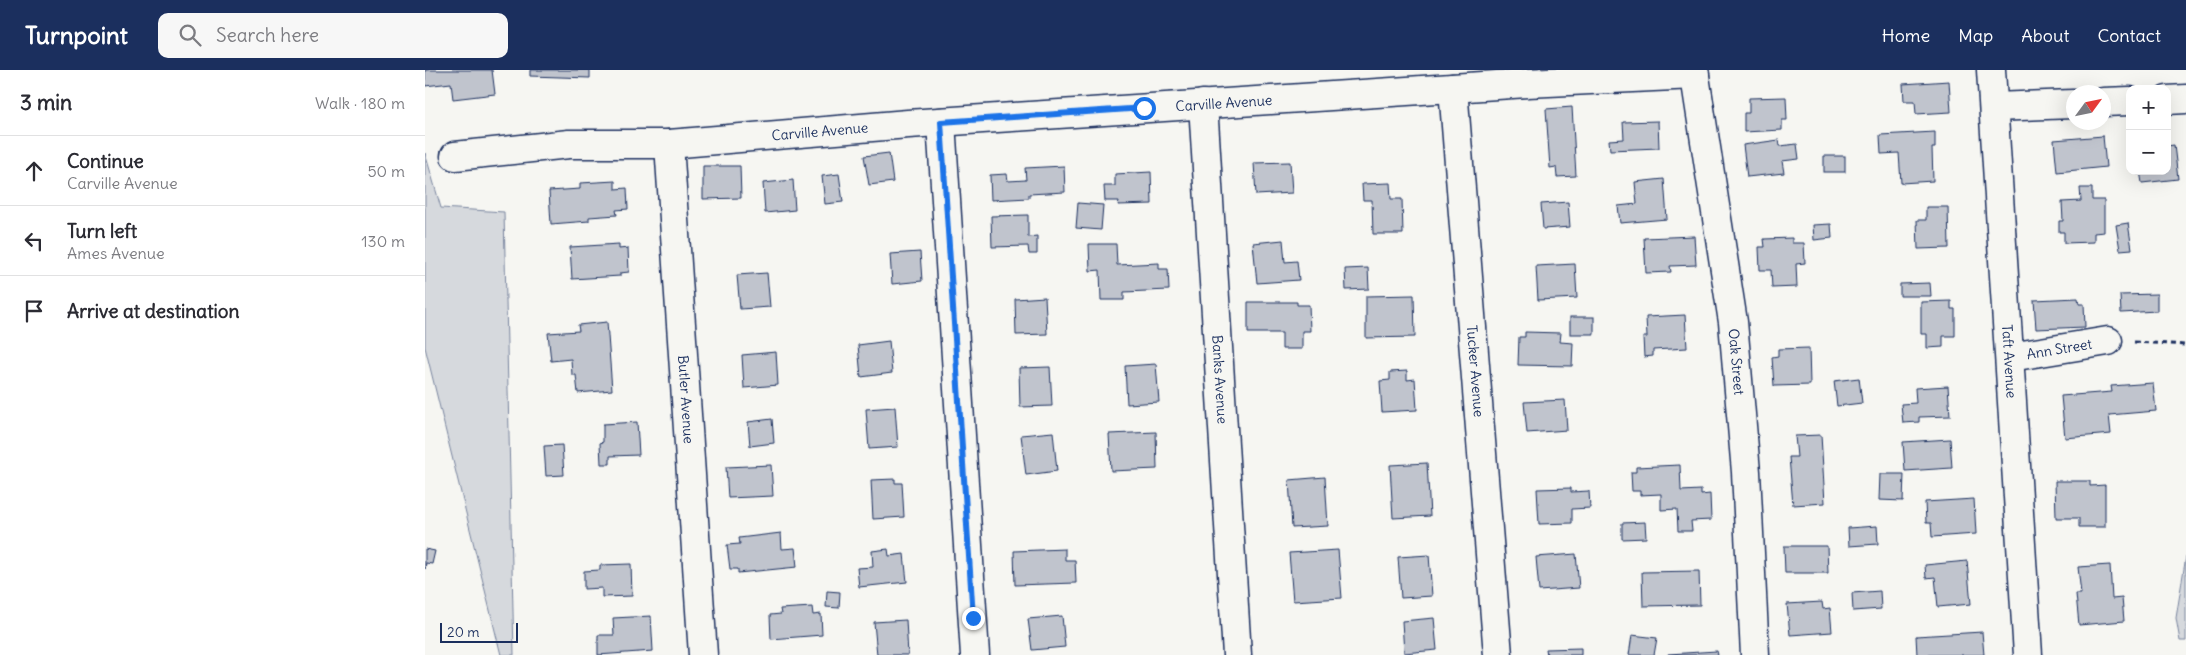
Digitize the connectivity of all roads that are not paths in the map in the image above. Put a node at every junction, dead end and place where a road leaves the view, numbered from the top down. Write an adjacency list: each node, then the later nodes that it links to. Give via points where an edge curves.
1 (1991, 70): 10 (street, Taft Avenue)
2 (1694, 72): 3 (street, Carville Avenue); 20 (street, Oak Street, via 1734,331 1746,472)
3 (1453, 88): 8 (street, Carville Avenue); 19 (street, Tucker Avenue)
4 (2186, 99): 5 (street)
5 (2171, 100)
6 (2126, 101): 7 (street)
7 (2111, 102)
8 (1203, 104): 11 (street, Carville Avenue); 18 (street, Banks Avenue)
9 (2066, 104): 10 (street)
10 (1994, 107): 15 (street, Taft Avenue)
11 (941, 122): 12 (street, Carville Avenue, via 761,134); 17 (street)
12 (669, 144): 13 (street, Carville Avenue, via 569,144); 16 (street, Butler Avenue)
13 (455, 156)
14 (2109, 341): 15 (street, Ann Street)
15 (2010, 357): 21 (street, Taft Avenue)
16 (703, 655)
17 (975, 655)
18 (1237, 655)
19 (1497, 655)
20 (1755, 655)
21 (2028, 655)

